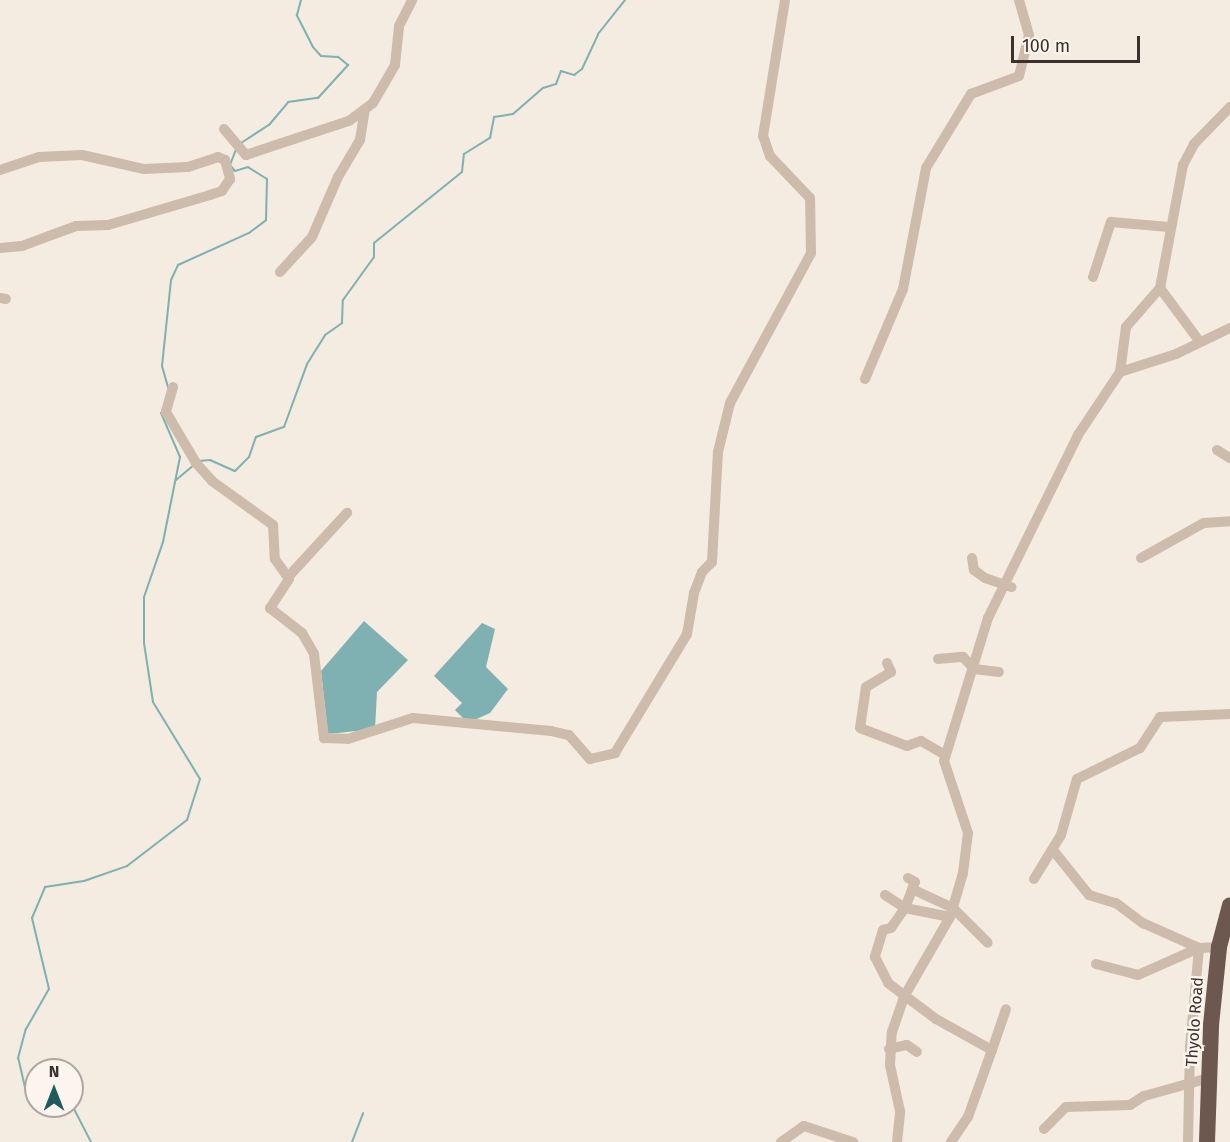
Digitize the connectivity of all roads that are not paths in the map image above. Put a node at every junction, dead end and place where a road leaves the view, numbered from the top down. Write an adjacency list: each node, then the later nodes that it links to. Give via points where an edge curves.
1 (412, 0): 5 (street, via 399,27 396,65)
2 (785, 0): 24 (street, via 763,136 770,156 810,198 811,253 730,403 718,452 712,562 702,572 694,593 687,634 673,663 615,753 590,759 569,735 551,730 413,718 348,739 324,738 314,654 302,633 270,608)
3 (1018, 0): 16 (street, via 1029,35 1019,76 971,94 926,168 903,289)
4 (1230, 107): 8 (street, via 1194,144 1183,165)
5 (365, 109): 6 (street, via 349,121 246,155); 10 (street, via 360,140 338,177 312,237)
6 (224, 129)
7 (0, 170): 9 (street, via 39,157 82,154 147,169 189,167 218,157 225,160 230,179 222,191 210,195 108,225 76,226 22,246)
8 (1169, 227): 11 (street, via 1111,222); 12 (street)
9 (0, 248)
10 (280, 272)
11 (1093, 277)
12 (1160, 288): 14 (street); 15 (street, via 1126,327)
13 (1230, 328): 14 (street)
14 (1200, 342): 15 (street)
15 (1120, 372): 25 (street, via 1078,435)
16 (865, 380)
17 (173, 387): 24 (street, via 166,412 182,442 212,482 273,525 275,559)
18 (1218, 450): 19 (street)
19 (1230, 458)
20 (346, 513): 24 (street)
21 (1230, 521): 23 (street, via 1204,523)
22 (972, 558): 25 (street, via 974,570)
23 (1141, 558)
24 (289, 576)
25 (1008, 586): 27 (street)
26 (938, 659): 27 (street, via 963,657)
27 (972, 662): 29 (street, via 974,669); 31 (street)
28 (887, 663): 31 (street, via 891,672 866,687 860,728 907,746 921,741)
29 (999, 672)
30 (1230, 714): 32 (street, via 1160,717 1140,748 1077,779)
31 (945, 755): 36 (street, via 944,766 968,833)
32 (1053, 850): 33 (street); 40 (street, via 1089,895 1116,903 1143,923)
33 (1034, 879)
34 (885, 895): 35 (street)
35 (905, 908): 36 (street); 36 (street, via 910,883); 42 (street, via 891,928 883,930 875,957 888,983)
36 (952, 912): 38 (street); 42 (street)
37 (1229, 916): 39 (highway, Thyolo Road)
38 (988, 943)
39 (1219, 947): 40 (street); 47 (highway, Thyolo Road)
40 (1199, 948): 41 (street, via 1138,975); 48 (street)
41 (1096, 964)
42 (905, 995): 44 (street); 45 (street, via 936,1019)
43 (1006, 1010): 45 (street)
44 (889, 1049): 46 (street, via 907,1045); 52 (street, via 900,1111)
45 (992, 1050): 53 (street, via 968,1117)
46 (917, 1052)
47 (1209, 1078): 48 (street); 55 (highway, Thyolo Road)
48 (1190, 1086): 49 (street, via 1151,1094 1130,1106 1066,1107); 54 (street)
49 (1044, 1129)
50 (781, 1142): 51 (street, via 804,1126)
51 (853, 1142)
52 (897, 1142)
53 (951, 1142)
54 (1188, 1142)
55 (1207, 1142)

